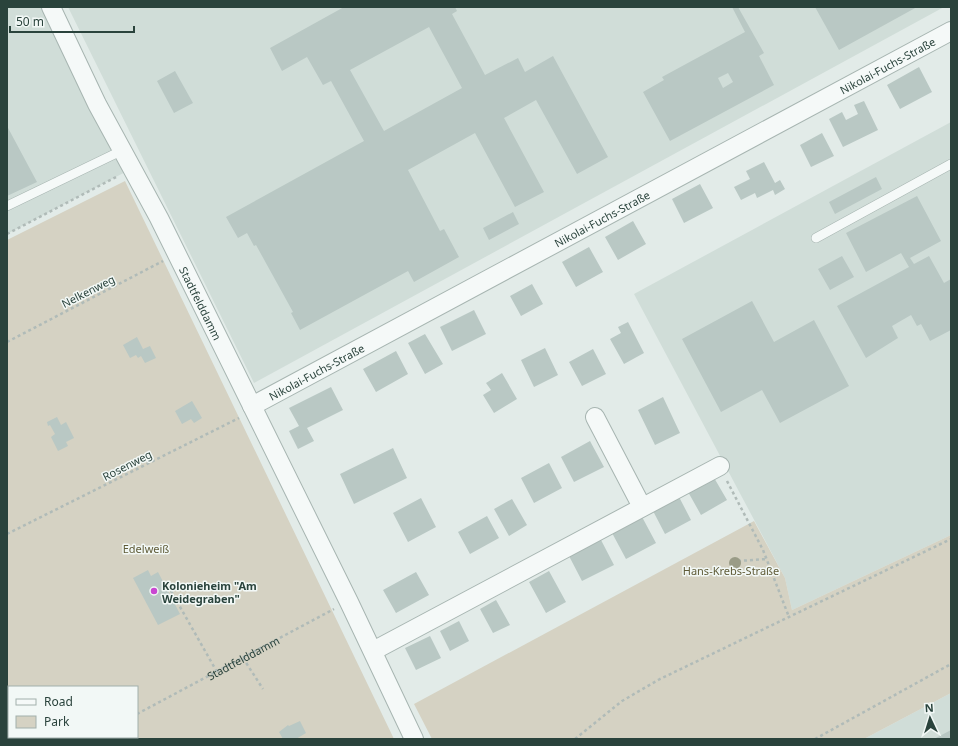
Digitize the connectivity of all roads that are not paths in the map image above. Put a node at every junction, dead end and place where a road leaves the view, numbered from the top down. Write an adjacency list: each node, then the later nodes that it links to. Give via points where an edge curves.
1 (51, 7): 3 (street, Stadtfelddamm, via 97,104)
2 (951, 31): 7 (street, Nikolai-Fuchs-Straße)
3 (123, 150): 5 (lane); 7 (street, Stadtfelddamm)
4 (951, 164): 6 (lane)
5 (7, 206)
6 (816, 238)
7 (253, 408): 11 (street, Stadtfelddamm)
8 (595, 417): 10 (street)
9 (720, 466): 10 (street)
10 (642, 507): 11 (street)
11 (373, 651): 12 (street, Stadtfelddamm)
12 (414, 739)

